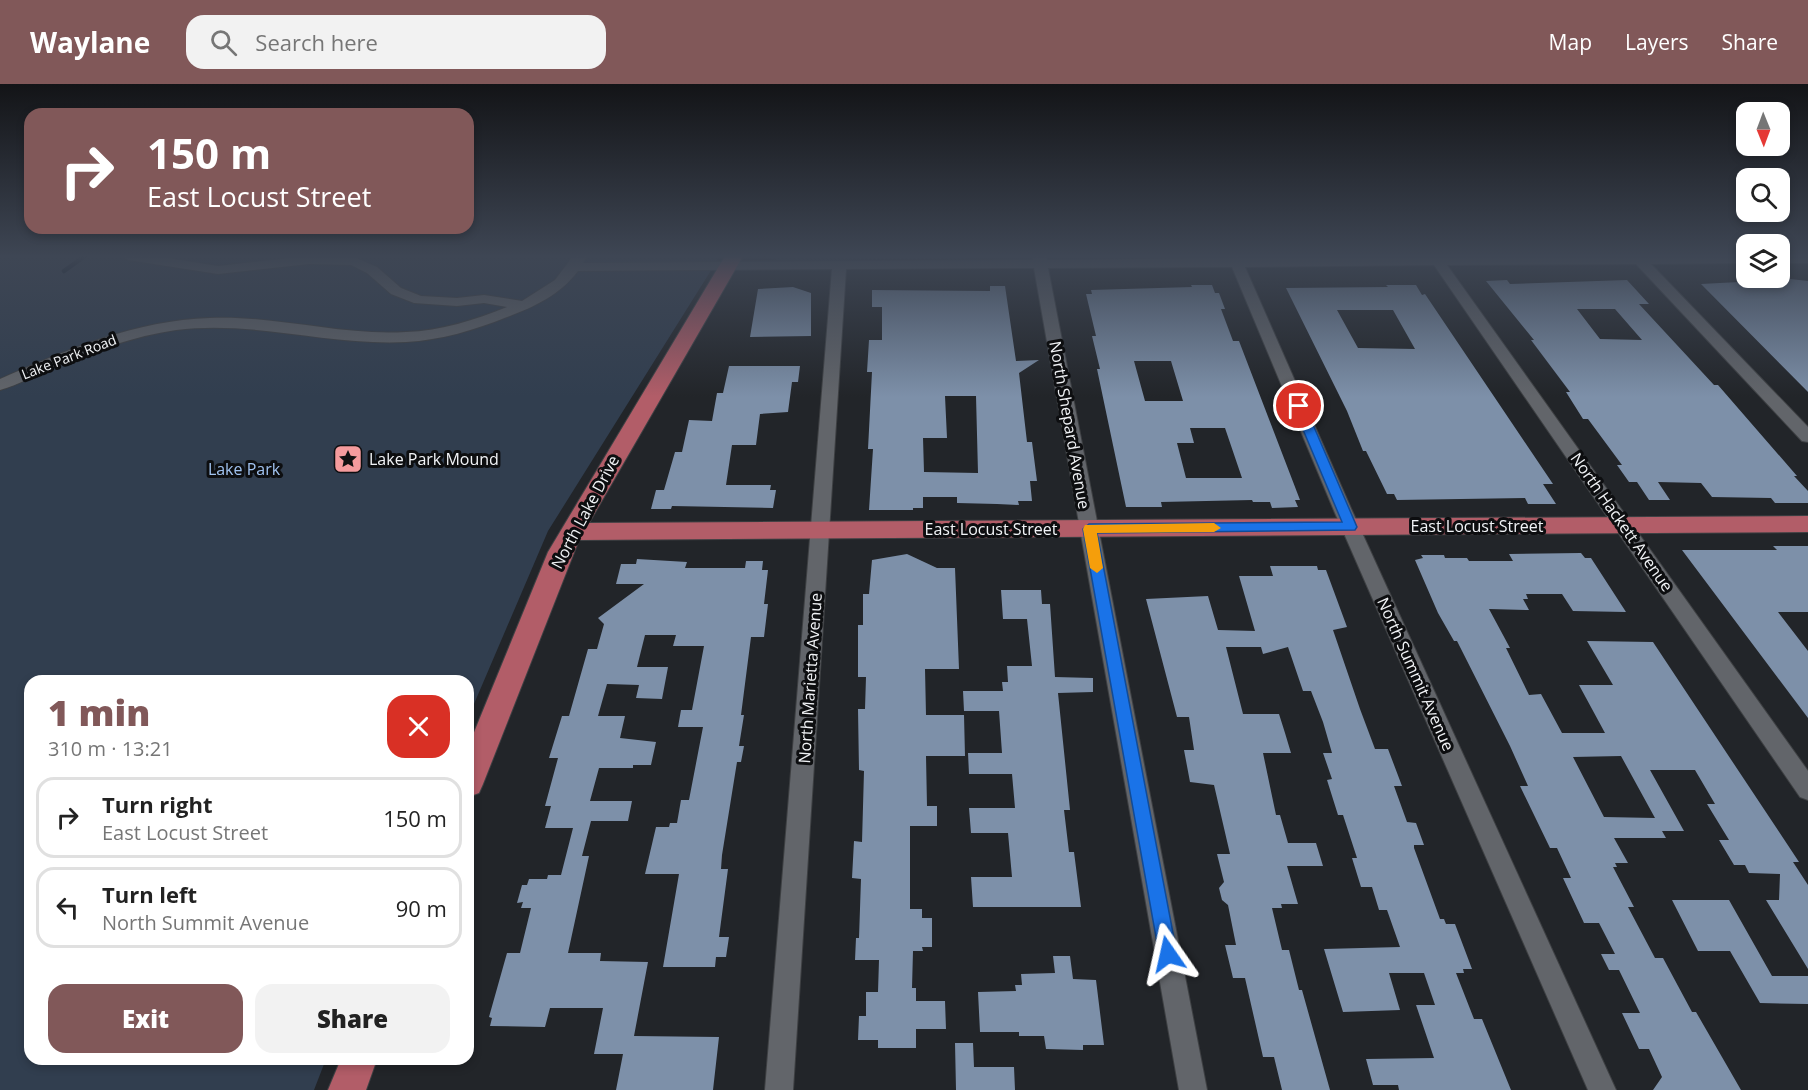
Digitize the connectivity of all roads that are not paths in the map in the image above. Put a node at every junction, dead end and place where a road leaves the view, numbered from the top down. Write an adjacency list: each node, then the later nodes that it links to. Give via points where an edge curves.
1 (508, 303): 9 (street)
2 (530, 303): 9 (street, Lake Park Road)
3 (706, 303): 17 (main road, North Lake Drive)
4 (836, 303): 16 (street, North Marietta Avenue)
5 (1048, 303): 15 (street, North Shepard Avenue)
6 (1255, 303): 14 (street, North Summit Avenue)
7 (1467, 303): 13 (street, North Hackett Avenue)
8 (1681, 303): 11 (street)
9 (526, 306): 10 (street, Lake Park Road, via 478,323 407,337 200,322 141,332 85,349)
10 (0, 385)
11 (1808, 437)
12 (1808, 524): 13 (main road, East Locust Street)
13 (1624, 525): 14 (main road, East Locust Street); 19 (street, North Hackett Avenue)
14 (1351, 527): 15 (main road, East Locust Street); 24 (street, North Summit Avenue)
15 (1089, 529): 16 (main road, East Locust Street); 23 (street, North Shepard Avenue)
16 (821, 530): 17 (main road, East Locust Street); 22 (street, North Marietta Avenue)
17 (570, 532): 18 (main road, North Lake Drive)
18 (474, 769)
19 (1808, 790)
20 (357, 1065): 21 (main road)
21 (347, 1090)
22 (779, 1090)
23 (1193, 1090)
24 (1602, 1090)

